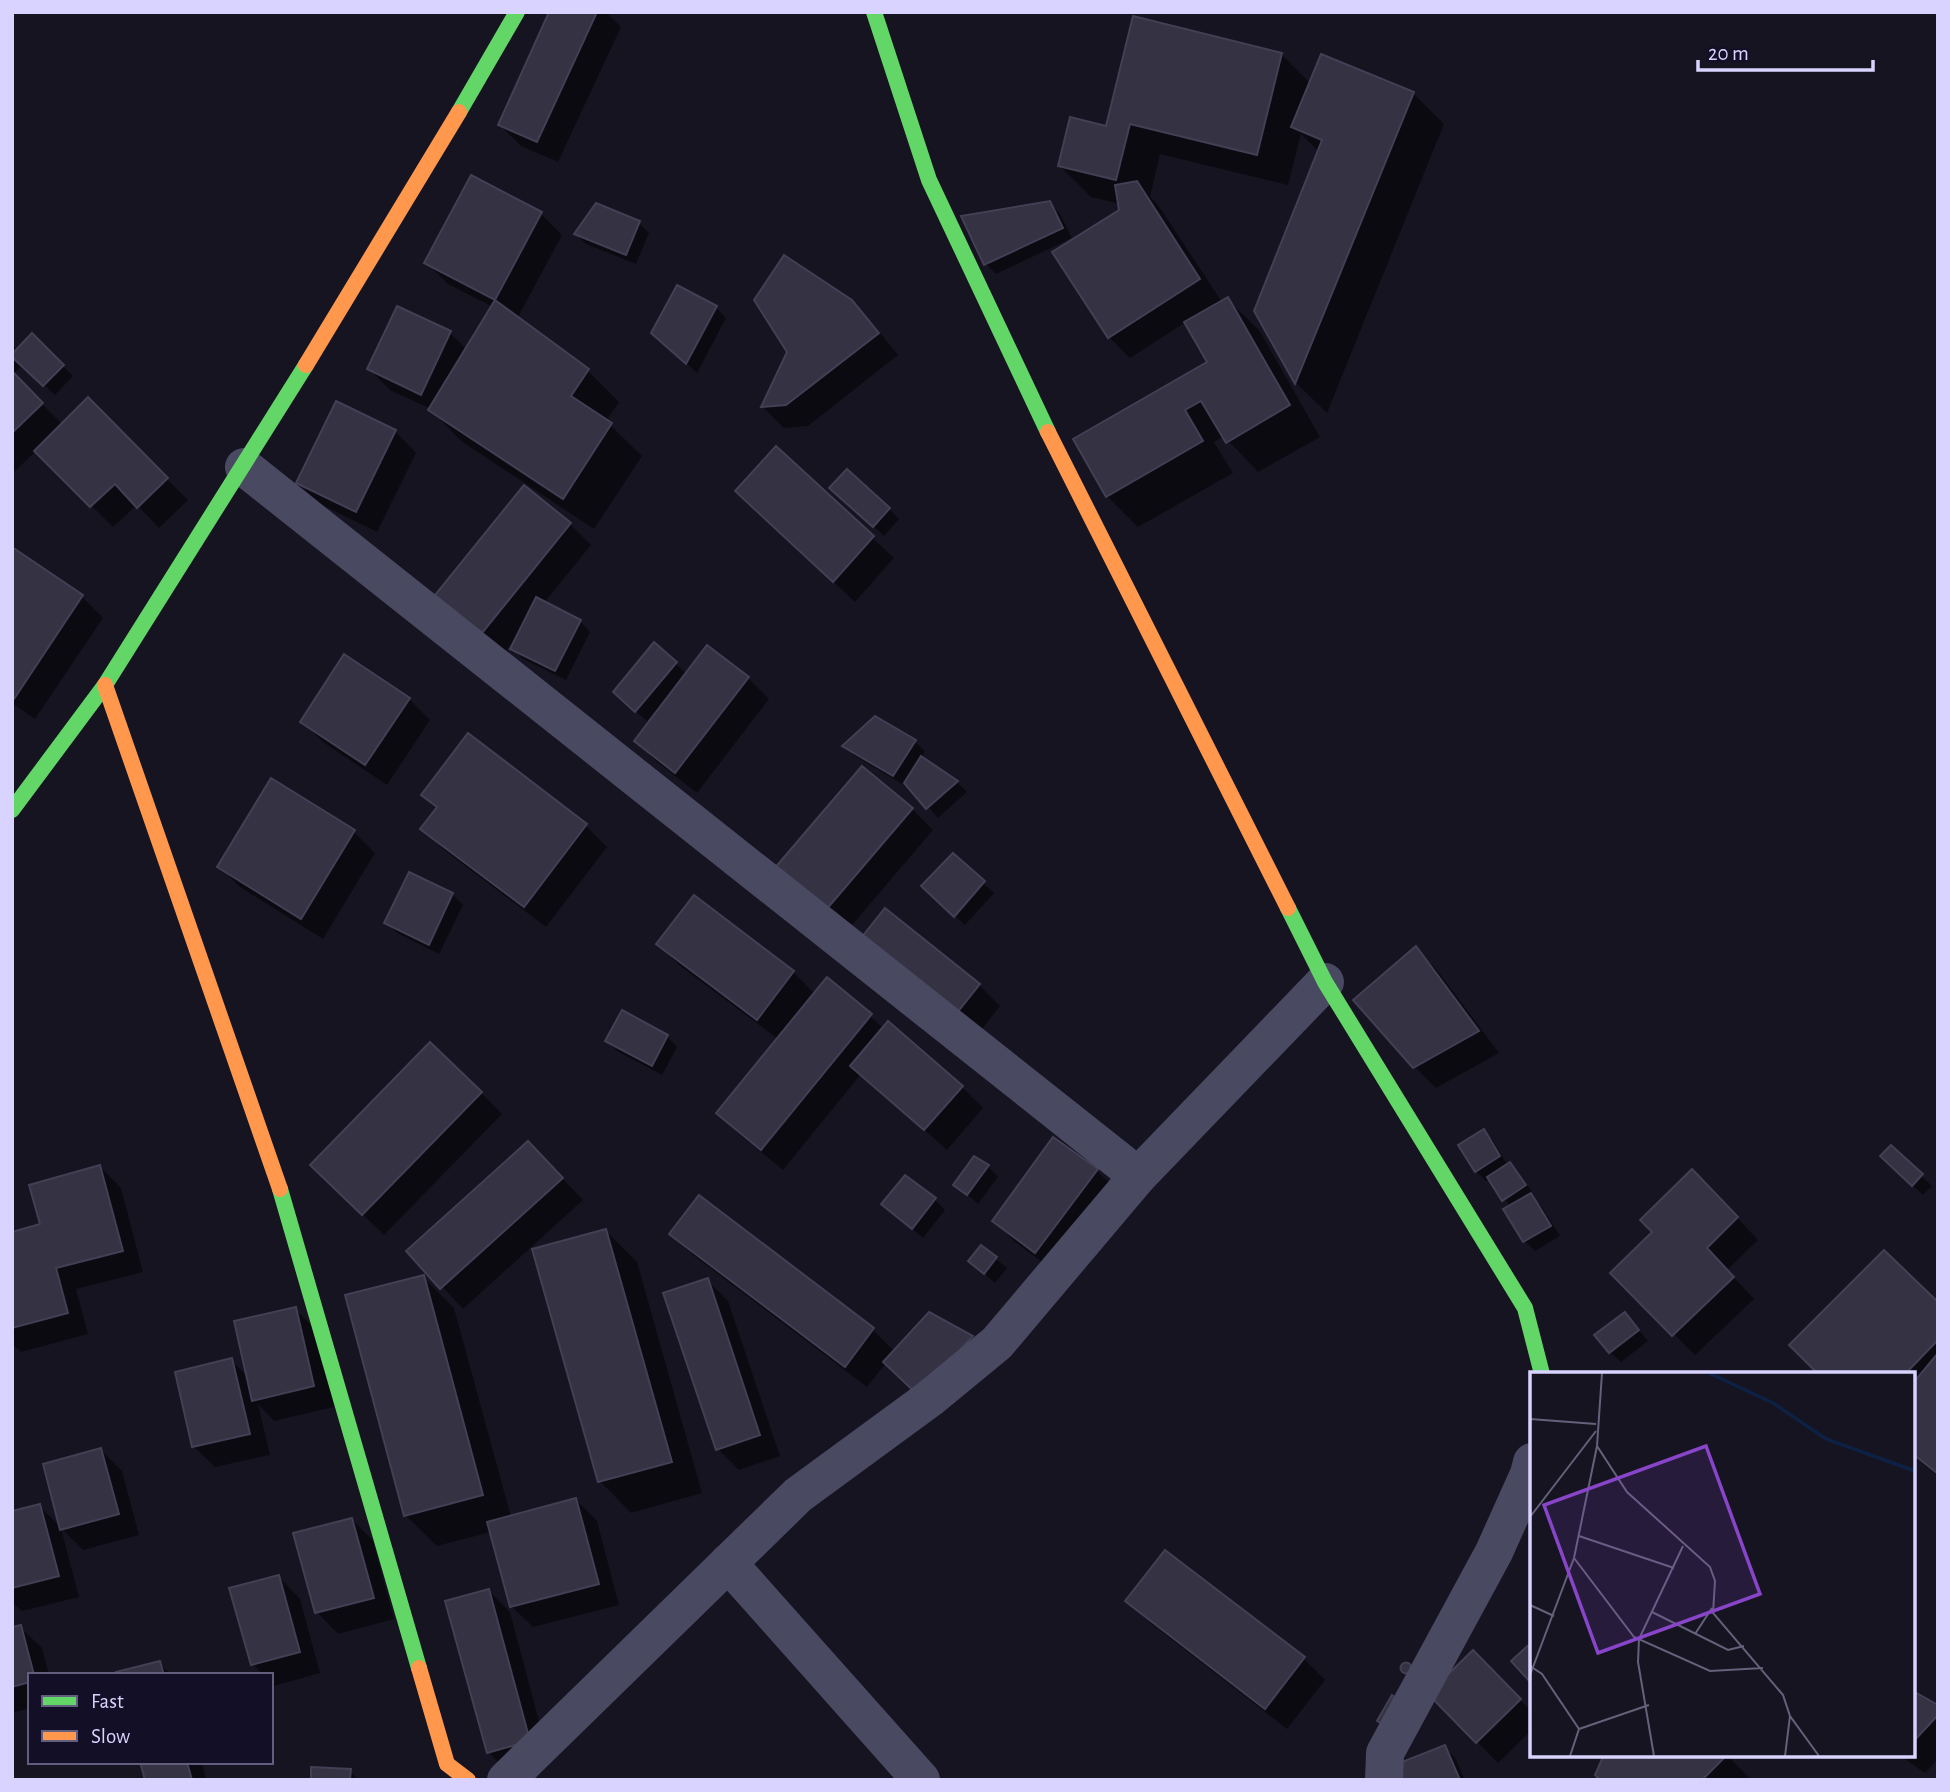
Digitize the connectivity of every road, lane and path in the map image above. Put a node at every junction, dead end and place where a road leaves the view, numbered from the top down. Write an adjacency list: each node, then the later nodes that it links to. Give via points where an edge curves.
1 (517, 12): 3 (street)
2 (874, 12): 6 (street, via 929,180 1066,469)
3 (244, 467): 4 (street); 7 (street)
4 (105, 685): 5 (street); 12 (street, via 290,1217 447,1765)
5 (12, 810)
6 (1325, 982): 7 (street); 8 (street, via 1525,1308)
7 (1138, 1176): 10 (street, via 997,1343 798,1495)
8 (1541, 1372)
9 (1530, 1470): 11 (street, via 1494,1552)
10 (728, 1563): 13 (street); 14 (street)
11 (1385, 1767): 15 (street)
12 (468, 1780)
13 (506, 1780)
14 (921, 1780)
15 (1353, 1780)

